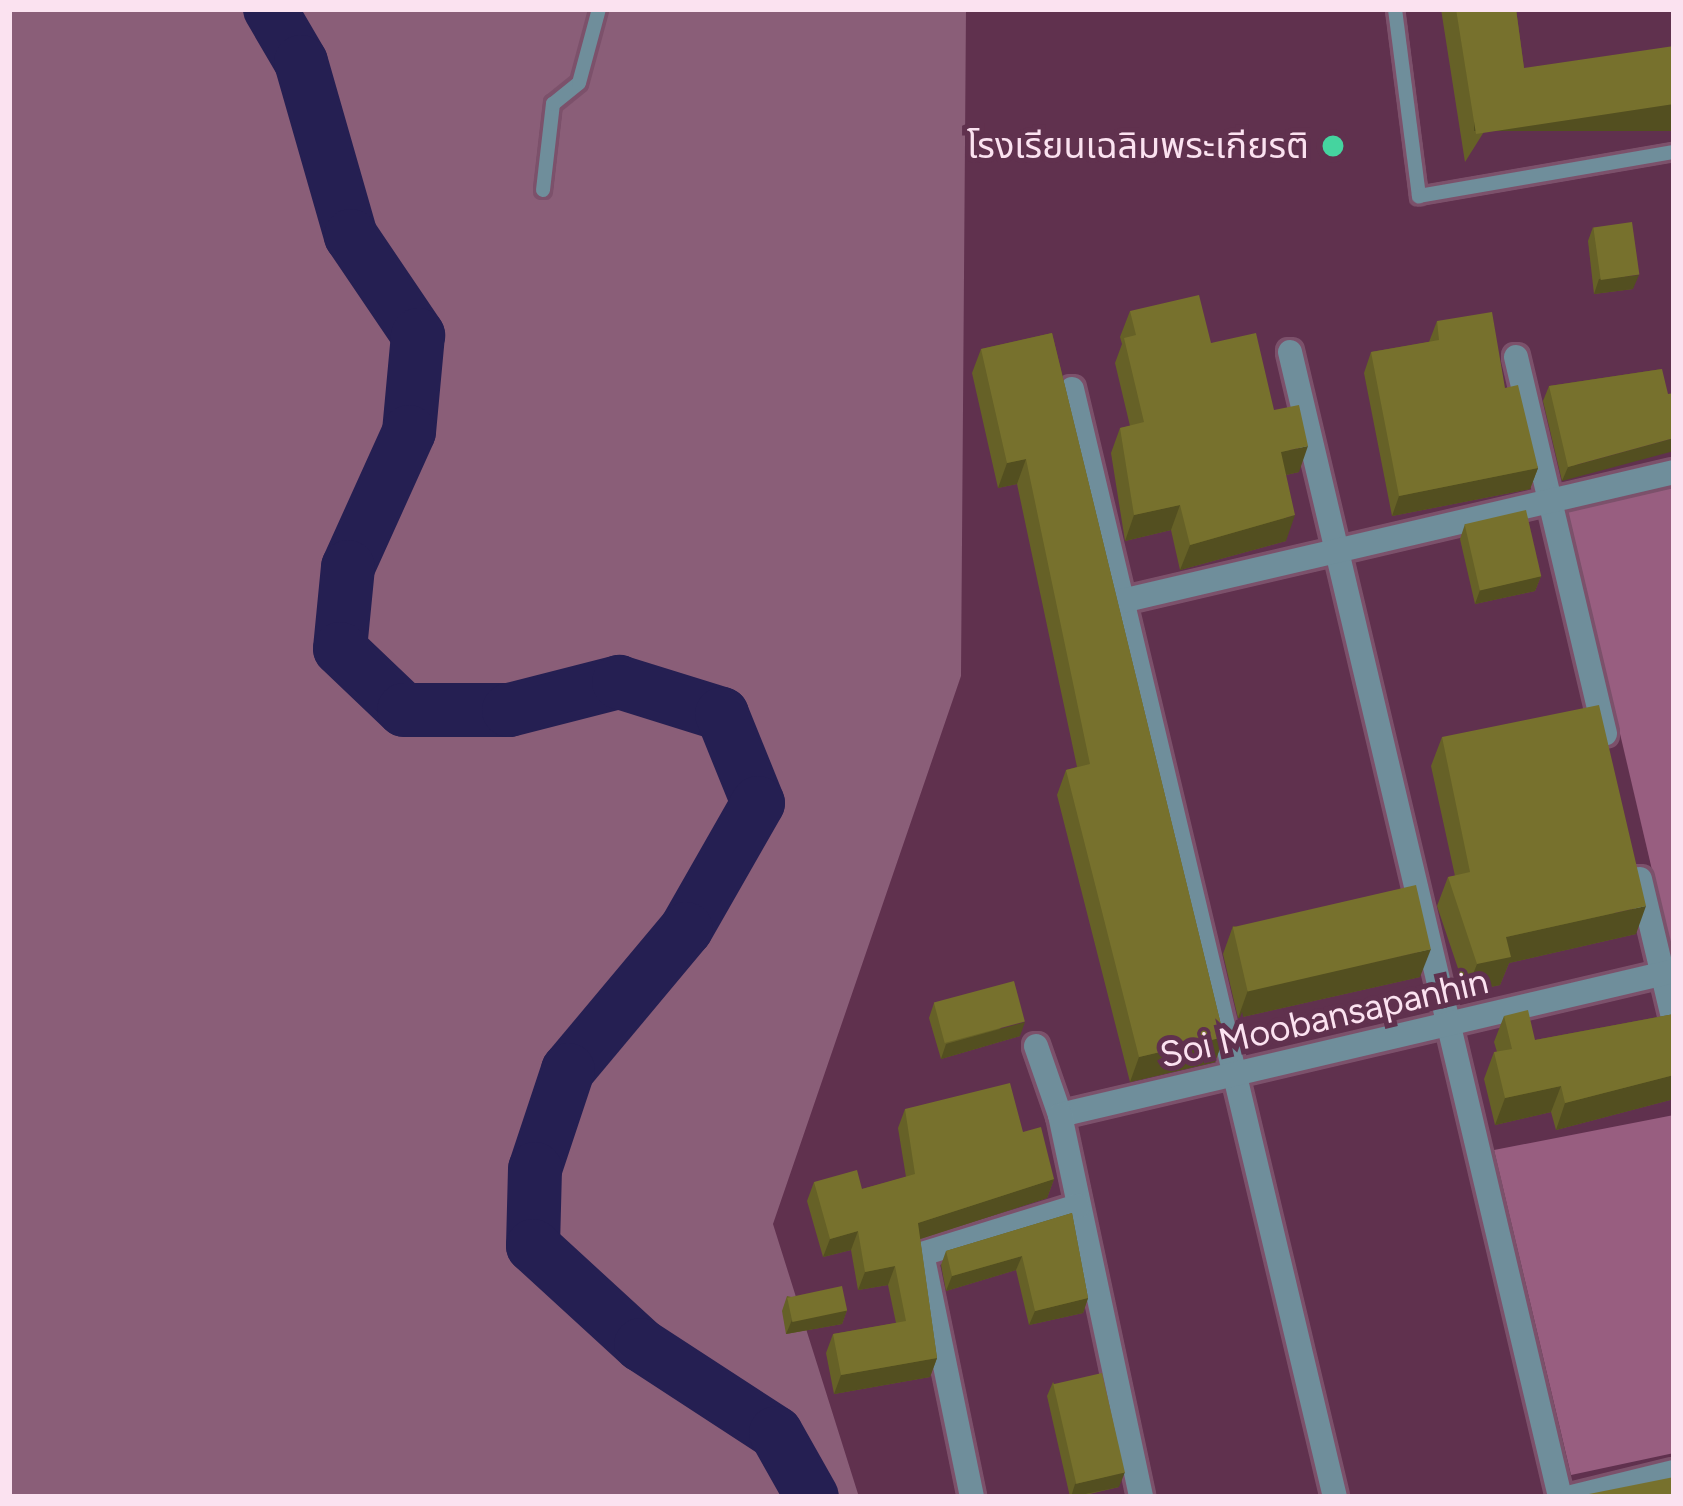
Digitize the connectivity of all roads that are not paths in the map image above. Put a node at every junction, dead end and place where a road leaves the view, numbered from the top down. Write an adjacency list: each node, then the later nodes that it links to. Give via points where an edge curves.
1 (599, 9): 4 (lane, via 578,83 554,104)
2 (1395, 9): 3 (lane, via 1419,196)
3 (1674, 152)
4 (543, 190)
5 (1290, 352): 10 (street)
6 (1516, 357): 9 (street)
7 (1072, 389): 11 (street)
8 (1674, 472): 9 (street)
9 (1550, 501): 10 (street); 12 (street)
10 (1337, 551): 11 (street); 16 (street)
11 (1122, 601): 18 (street)
12 (1614, 771)
13 (1630, 839): 14 (street)
14 (1668, 973): 15 (street); 16 (street, Soi Moobansapanhin)
15 (1674, 1022)
16 (1449, 1026): 18 (street, Soi Moobansapanhin); 25 (street)
17 (1036, 1046): 19 (street)
18 (1236, 1076): 19 (street, Soi Moobansapanhin); 24 (street)
19 (1060, 1115): 20 (street)
20 (1078, 1206): 22 (street, via 922,1254); 23 (street)
21 (1674, 1472): 26 (street)
22 (972, 1497)
23 (1142, 1497)
24 (1335, 1497)
25 (1560, 1497)
26 (1572, 1497)

